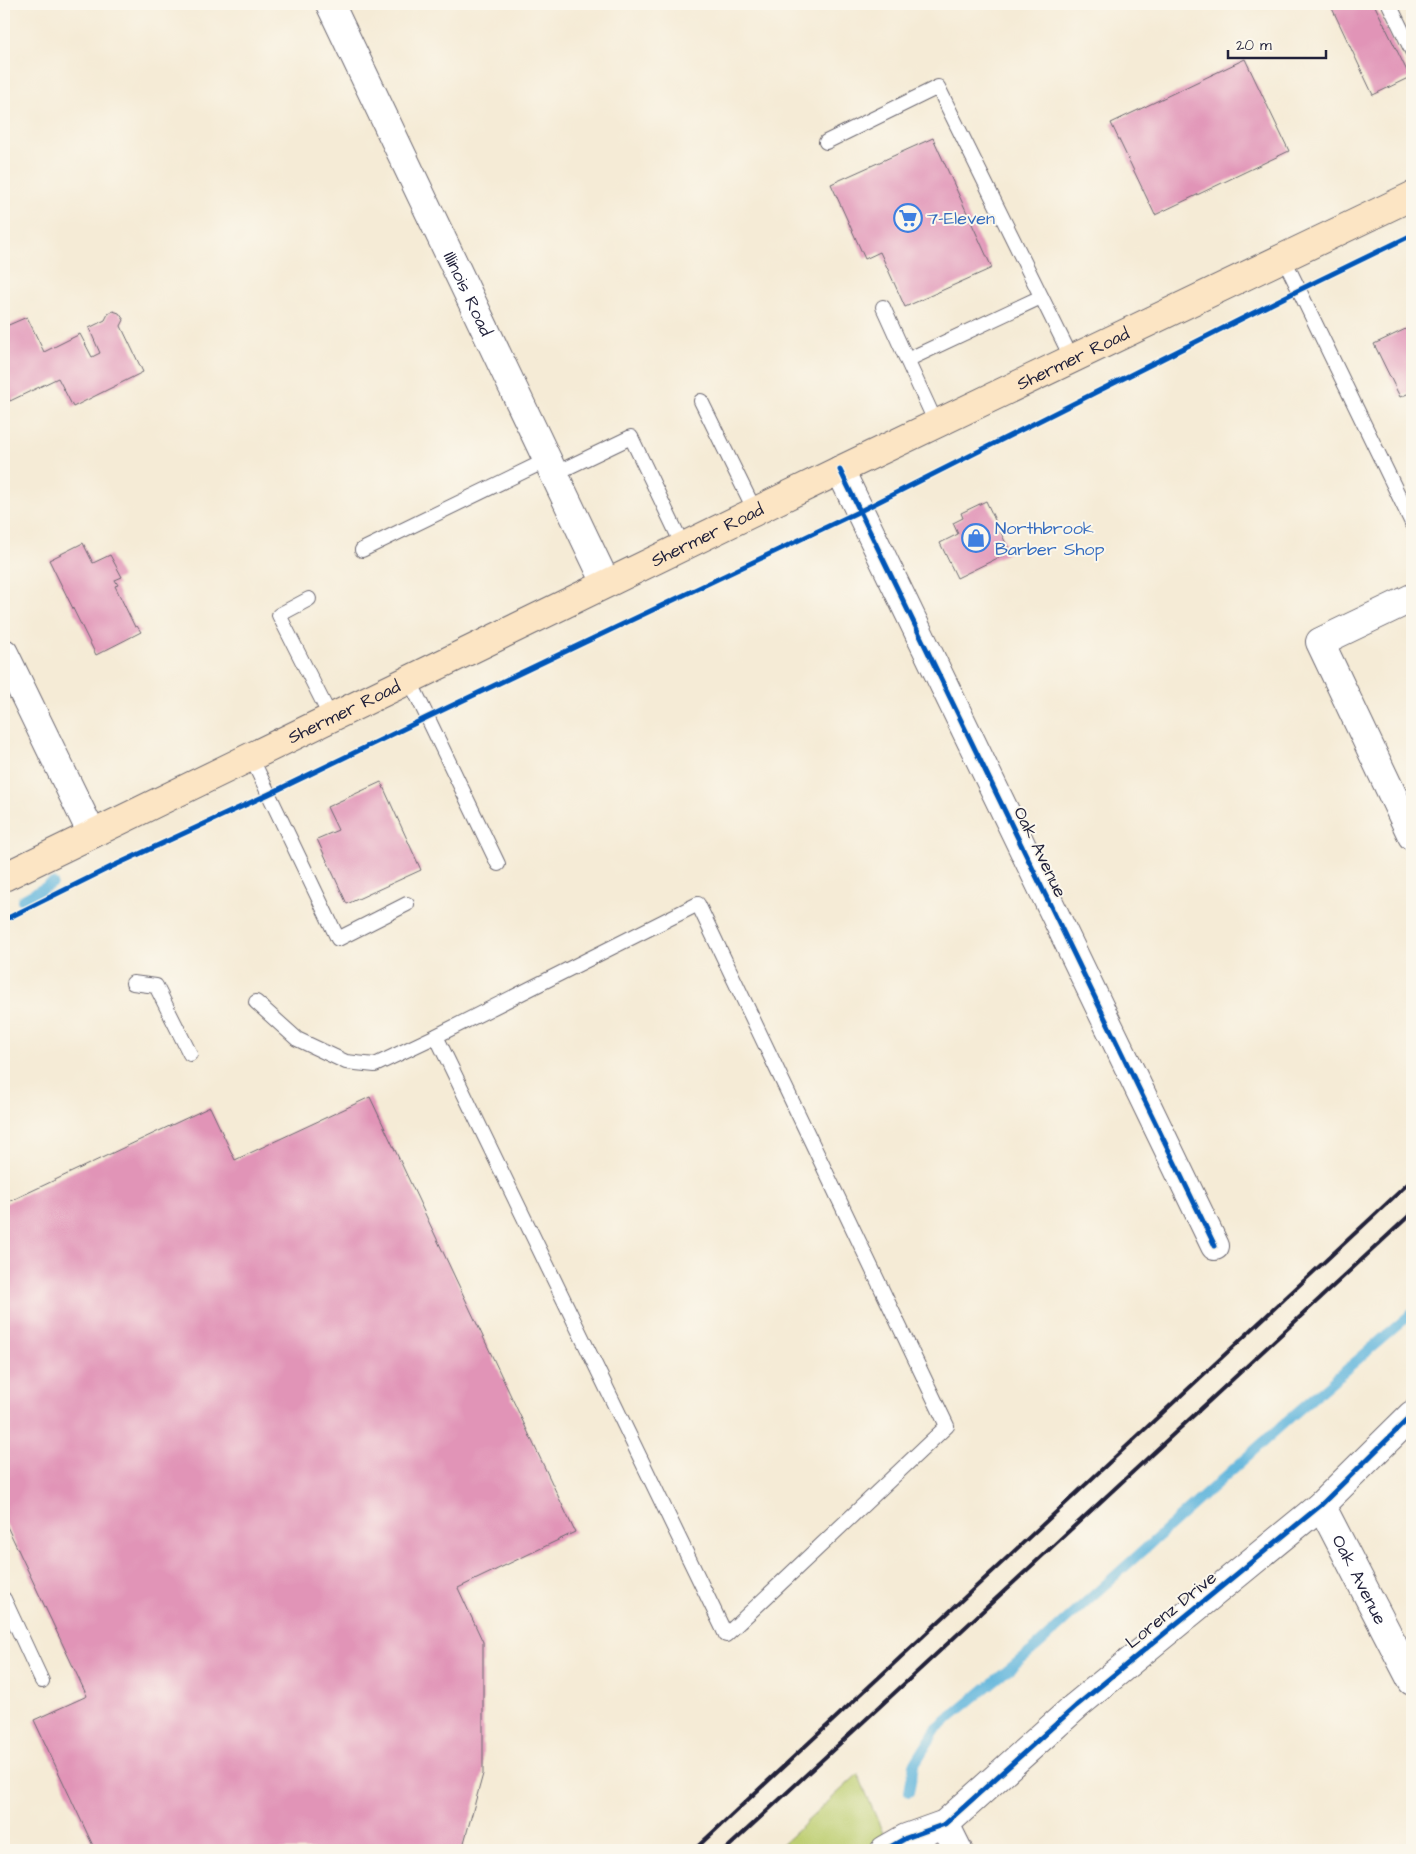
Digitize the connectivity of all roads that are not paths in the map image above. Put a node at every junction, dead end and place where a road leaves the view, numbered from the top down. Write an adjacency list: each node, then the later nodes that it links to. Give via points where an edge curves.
1 (330, 4): 13 (street, Illinois Road)
2 (1389, 4): 3 (lane)
3 (1412, 51)
4 (826, 142): 7 (lane, via 938,87)
5 (1412, 196): 6 (main road, Shermer Road)
6 (1283, 257): 9 (main road, Shermer Road); 16 (lane)
7 (1041, 297): 9 (lane); 10 (lane)
8 (883, 307): 10 (lane)
9 (1072, 359): 12 (main road, Shermer Road)
10 (907, 360): 12 (lane)
11 (701, 401): 15 (lane)
12 (936, 423): 14 (main road, Shermer Road)
13 (551, 467): 17 (lane, via 631,437); 18 (lane); 19 (street, Illinois Road)
14 (840, 470): 15 (main road, Shermer Road); 35 (street, Oak Avenue)
15 (755, 511): 17 (main road, Shermer Road)
16 (1412, 523)
17 (683, 546): 19 (main road, Shermer Road)
18 (362, 550)
19 (606, 583): 23 (main road, Shermer Road)
20 (1412, 598): 27 (street, via 1320,642)
21 (309, 599): 24 (lane, via 279,615)
22 (4, 653): 26 (street)
23 (409, 679): 24 (main road, Shermer Road); 28 (lane)
24 (331, 718): 25 (main road, Shermer Road)
25 (252, 757): 26 (main road, Shermer Road); 30 (lane, via 338,940)
26 (92, 834): 29 (main road, Shermer Road)
27 (1412, 836)
28 (498, 864)
29 (4, 877)
30 (407, 904)
31 (133, 983): 34 (lane, via 156,986)
32 (256, 1002): 33 (lane, via 297,1039 346,1062 375,1064)
33 (436, 1036): 33 (lane, via 698,904 947,1426 726,1636)
34 (190, 1054)
35 (1216, 1246)
36 (1412, 1415): 37 (street, Lorenz Drive)
37 (1321, 1505): 40 (street, Oak Avenue); 41 (street, Lorenz Drive, via 1076,1706)
38 (4, 1599): 39 (lane)
39 (42, 1681)
40 (1412, 1681)
41 (945, 1824): 42 (street, via 906,1838); 43 (street)
42 (885, 1850)
43 (958, 1850)

